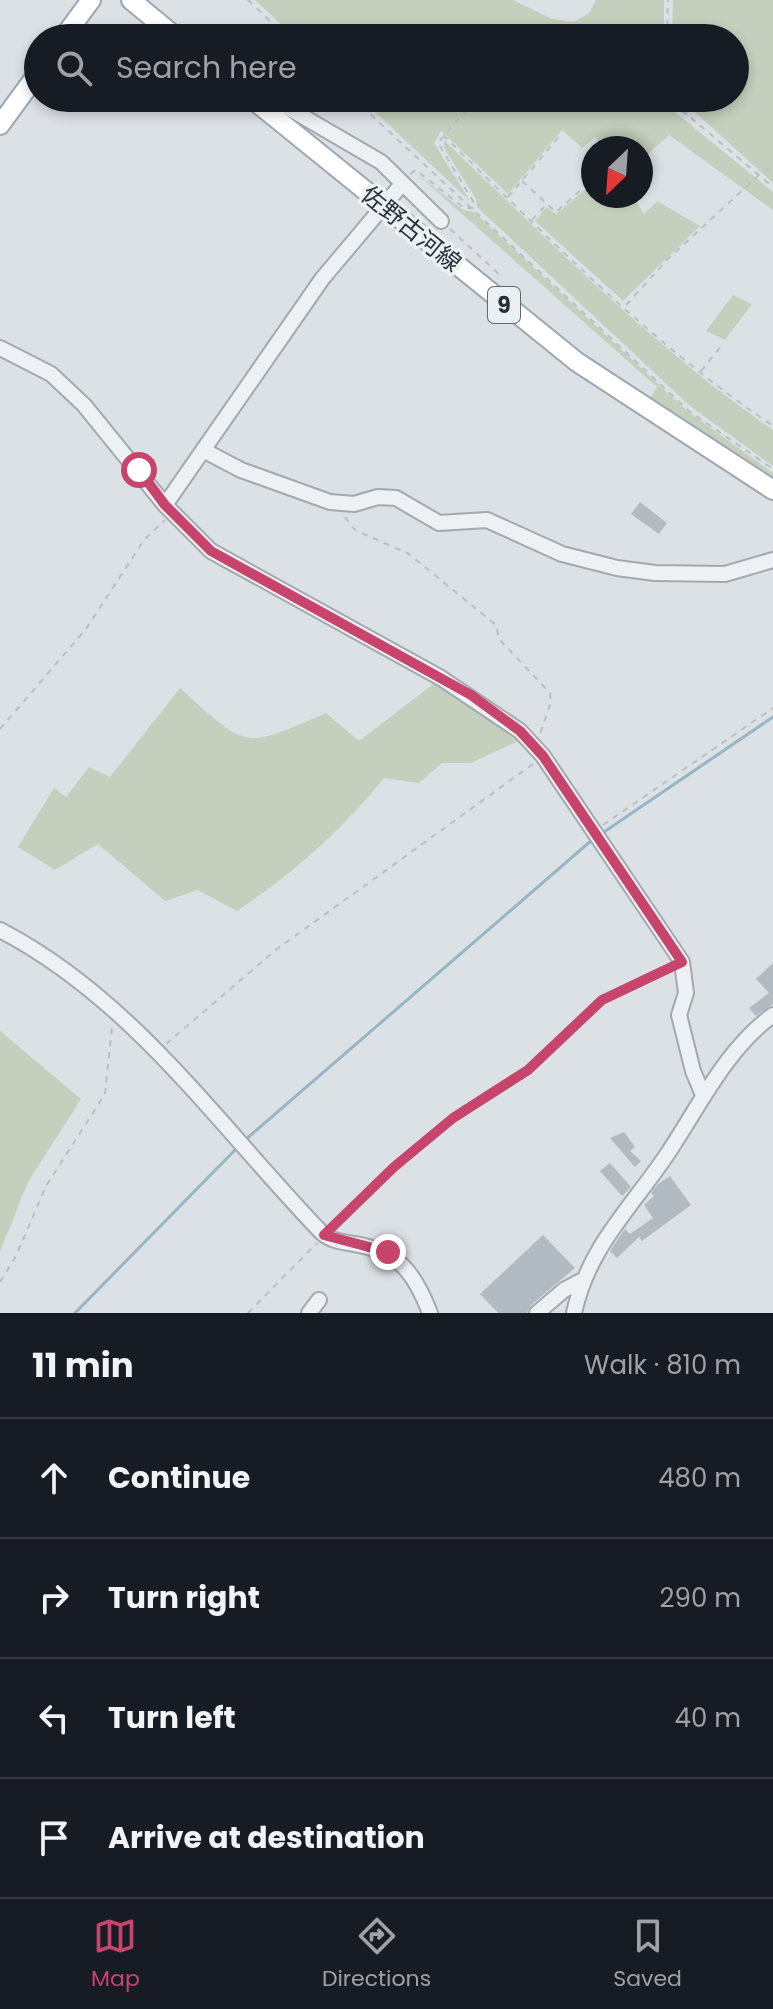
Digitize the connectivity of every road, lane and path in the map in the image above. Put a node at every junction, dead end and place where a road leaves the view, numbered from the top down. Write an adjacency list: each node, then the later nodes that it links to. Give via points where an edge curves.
1 (91, 0): 5 (main road)
2 (131, 0): 6 (main road)
3 (248, 0): 7 (path)
4 (668, 0): 8 (path)
5 (73, 24)
6 (160, 24)
7 (273, 24)
8 (667, 24)
9 (24, 92): 17 (main road)
10 (268, 112): 28 (main road, 佐野古河線 / 9)
11 (295, 112): 23 (street, via 370,155)
12 (368, 112): 29 (path)
13 (464, 112): 19 (path)
14 (683, 112): 16 (path)
15 (687, 112): 16 (path)
16 (690, 117): 21 (path)
17 (0, 125)
18 (562, 133): 22 (path)
19 (443, 135): 26 (path); 29 (path, via 438,143)
20 (773, 166): 21 (path)
21 (759, 175): 24 (path); 33 (path)
22 (522, 181): 26 (path); 27 (path)
23 (402, 184): 28 (street); 29 (path, via 416,170 464,208); 30 (street)
24 (773, 187)
25 (581, 190): 27 (path, via 556,212)
26 (507, 198): 31 (path)
27 (547, 204): 31 (path)
28 (384, 207): 38 (street, via 322,279); 40 (main road, 佐野古河線 / 9, via 577,362)
29 (474, 208): 39 (path, via 689,411)
30 (441, 221): 32 (path, via 500,275)
31 (531, 221): 33 (path)
32 (494, 284)
33 (625, 306): 36 (path)
34 (722, 345): 36 (path)
35 (0, 348): 42 (street, via 51,374 84,405)
36 (700, 372): 37 (path)
37 (773, 426)
38 (203, 450): 41 (street, via 271,482); 42 (street)
39 (773, 469)
40 (773, 490)
41 (346, 504): 43 (street, via 396,498 439,523 487,520 562,554 635,571 725,574); 46 (path, via 349,527 425,566 496,625 499,639 545,684 551,702)
42 (169, 508): 45 (path, via 86,629); 46 (street, via 211,551 471,695)
43 (773, 560)
44 (773, 708): 47 (path)
45 (0, 729)
46 (538, 750): 47 (street); 52 (path, via 301,931)
47 (594, 832): 49 (street)
48 (0, 930): 50 (street, via 30,945)
49 (682, 962): 53 (street, via 686,993 679,1015); 54 (path, via 602,1000 528,1070 453,1118 394,1167)
50 (115, 1010): 52 (street); 56 (path, via 105,1094 46,1186)
51 (773, 1015): 53 (street, via 757,1026)
52 (159, 1050): 54 (street)
53 (703, 1095): 55 (street, via 609,1230)
54 (324, 1235): 58 (path); 60 (street, via 378,1249 401,1261)
55 (581, 1281): 61 (street); 62 (street)
56 (0, 1282)
57 (319, 1300): 59 (street)
58 (248, 1313)
59 (309, 1313)
60 (430, 1313)
61 (537, 1313)
62 (574, 1313)

